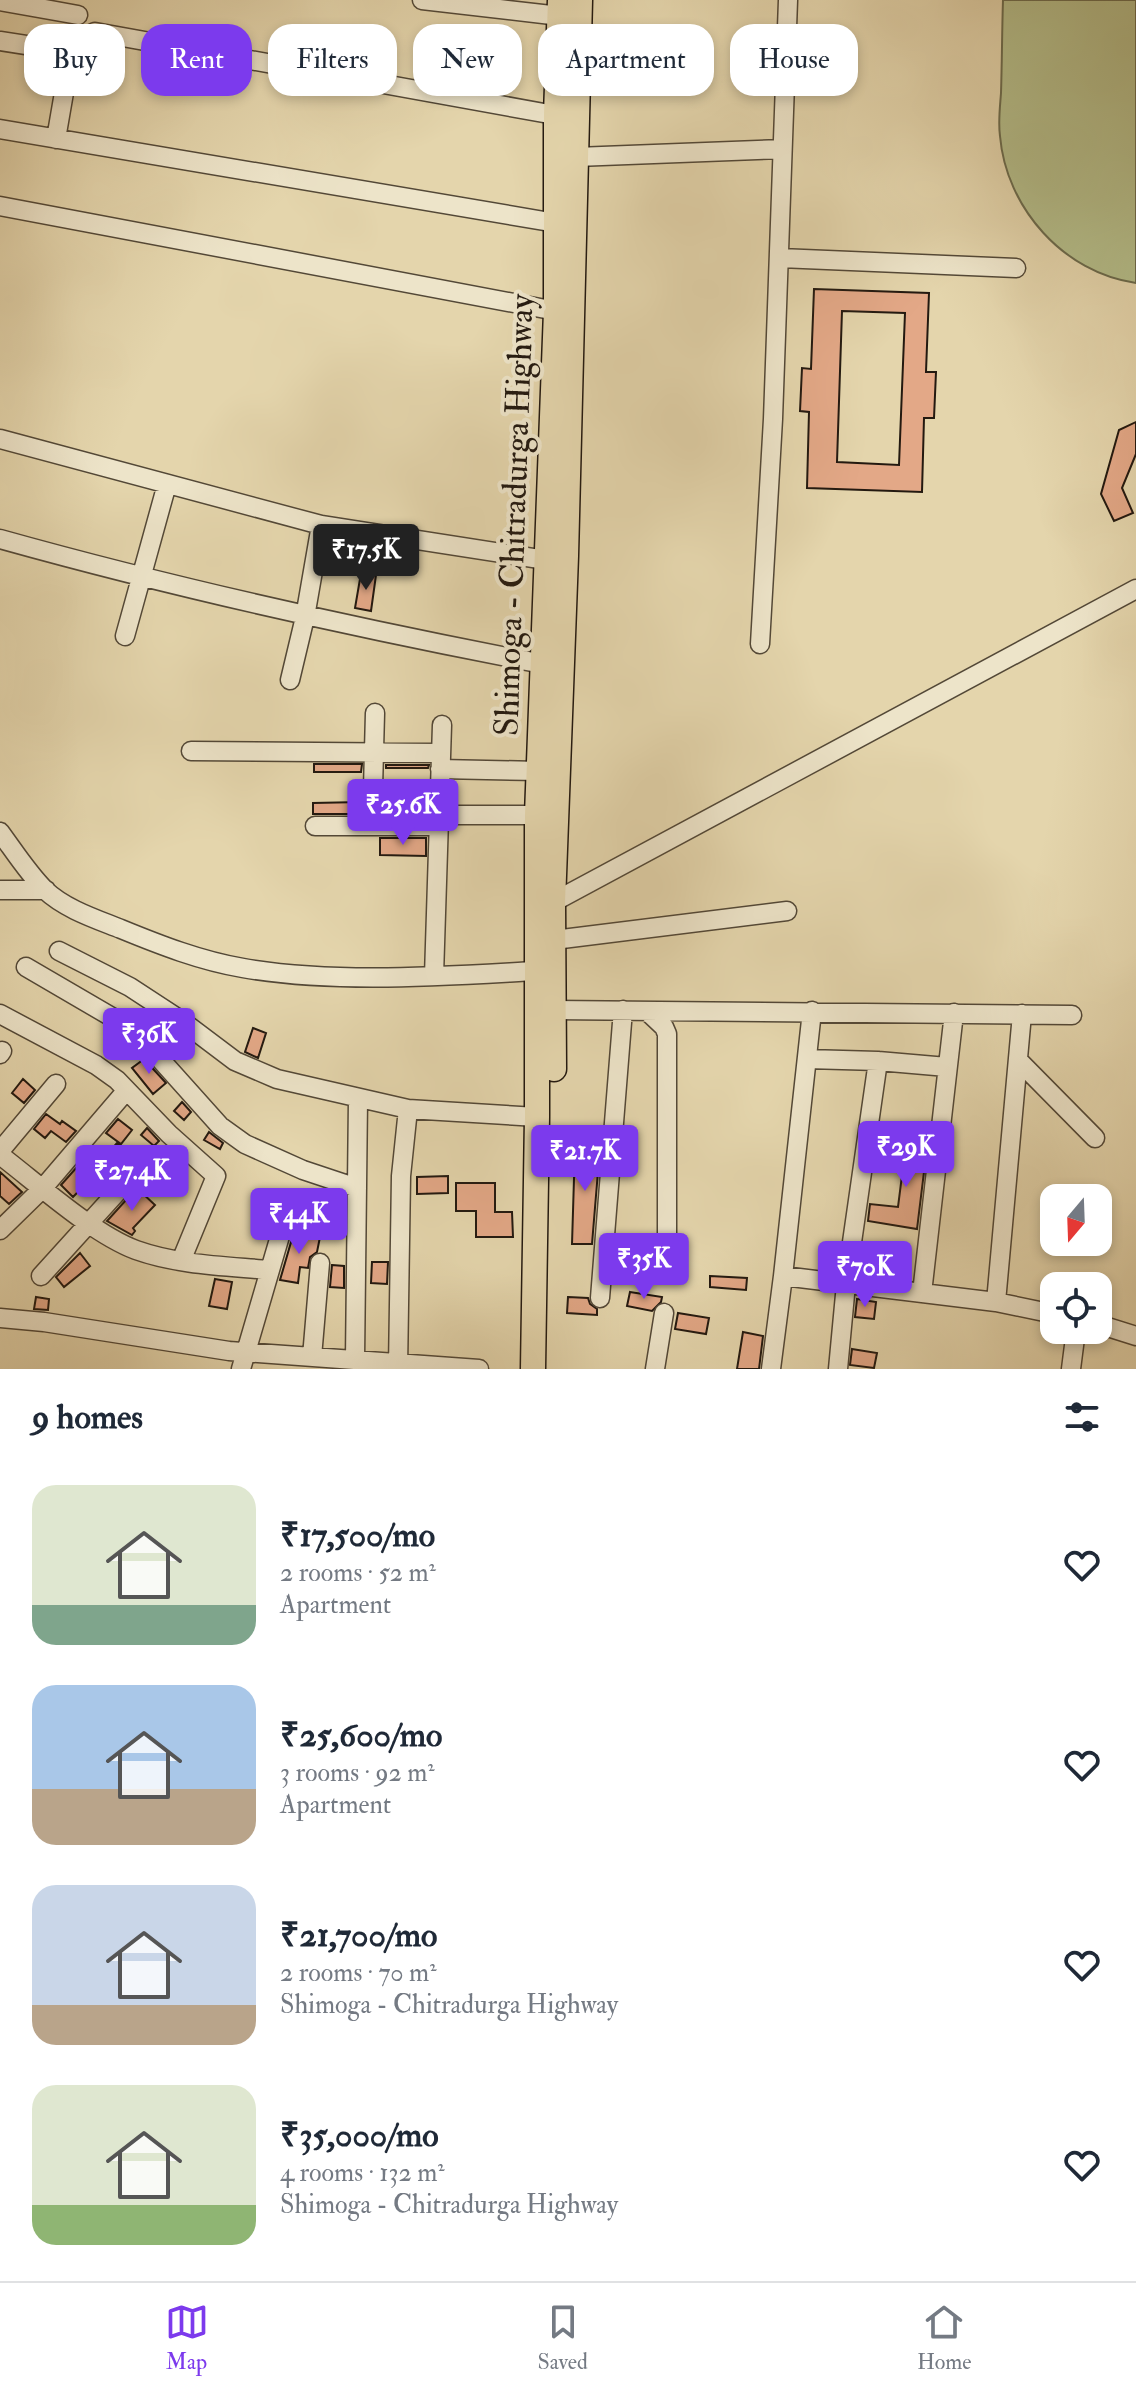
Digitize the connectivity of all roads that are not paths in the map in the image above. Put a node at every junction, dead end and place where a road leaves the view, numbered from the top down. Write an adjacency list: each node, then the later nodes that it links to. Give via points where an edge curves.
1 (422, 0): 5 (street)
2 (580, 0): 11 (main road, Shimoga - Chitradurga Highway)
3 (788, 0): 14 (street)
4 (0, 1): 6 (street)
5 (559, 4): 11 (main road, Shimoga - Chitradurga Highway)
6 (79, 8)
7 (125, 37): 11 (street)
8 (0, 41): 9 (street)
9 (24, 42)
10 (65, 96): 13 (street)
11 (566, 117): 15 (main road, Shimoga - Chitradurga Highway); 17 (main road, Shimoga - Chitradurga Highway)
12 (0, 129): 13 (street)
13 (56, 139): 17 (street)
14 (782, 149): 15 (street); 18 (street)
15 (576, 157): 46 (main road, Shimoga - Chitradurga Highway, via 566,556)
16 (0, 206): 20 (street)
17 (556, 223): 20 (main road, Shimoga - Chitradurga Highway)
18 (780, 258): 19 (street); 30 (street)
19 (1016, 268)
20 (556, 311): 25 (main road, Shimoga - Chitradurga Highway)
21 (0, 439): 22 (street)
22 (167, 484): 23 (street); 26 (street)
23 (321, 525): 25 (street); 28 (street)
24 (0, 539): 26 (street)
25 (546, 560): 31 (main road, Shimoga - Chitradurga Highway)
26 (142, 578): 28 (street); 29 (street)
27 (1136, 589): 46 (street)
28 (305, 617): 31 (street); 32 (street)
29 (125, 636)
30 (760, 644)
31 (543, 664): 38 (main road, Shimoga - Chitradurga Highway)
32 (290, 680)
33 (375, 713): 36 (street)
34 (442, 725): 37 (street)
35 (191, 751): 36 (street)
36 (376, 752): 37 (street); 42 (street)
37 (441, 761): 38 (street); 40 (street)
38 (539, 771): 39 (main road, Shimoga - Chitradurga Highway)
39 (537, 815): 40 (street); 46 (main road, Shimoga - Chitradurga Highway)
40 (439, 820): 42 (street); 52 (street)
41 (315, 826): 42 (street)
42 (372, 826)
43 (0, 832): 45 (street)
44 (0, 890): 45 (street)
45 (46, 890): 52 (street, via 100,921 150,941 242,968 295,975)
46 (545, 907): 48 (main road, Shimoga - Chitradurga Highway); 51 (main road, Shimoga - Chitradurga Highway)
47 (787, 911): 48 (street)
48 (554, 940): 53 (main road, Shimoga - Chitradurga Highway)
49 (59, 951): 67 (street, via 130,987 249,1069)
50 (26, 967): 74 (street, via 134,1030 220,1126 245,1144)
51 (536, 971): 52 (street); 69 (main road, Shimoga - Chitradurga Highway)
52 (434, 976)
53 (554, 1010): 54 (street); 100 (main road, Shimoga - Chitradurga Highway)
54 (623, 1010): 55 (street); 86 (street)
55 (647, 1011): 56 (street); 78 (street, via 667,1034)
56 (812, 1011): 57 (street); 61 (street)
57 (954, 1013): 59 (street); 64 (street)
58 (0, 1014): 66 (street, via 96,1065)
59 (1022, 1014): 60 (street); 62 (street)
60 (1072, 1015)
61 (807, 1059): 63 (street); 83 (street)
62 (1018, 1060): 70 (street); 87 (street)
63 (878, 1061): 64 (street); 84 (street)
64 (947, 1067): 85 (street)
65 (56, 1084): 71 (street)
66 (126, 1091): 73 (street); 79 (street, via 216,1176)
67 (358, 1099): 68 (street); 74 (street)
68 (408, 1109): 69 (street); 97 (street, via 401,1176)
69 (537, 1117): 99 (main road, Shimoga - Chitradurga Highway)
70 (1095, 1138)
71 (0, 1153): 73 (street)
72 (147, 1159): 76 (street)
73 (43, 1188): 76 (street); 77 (street)
74 (357, 1188): 94 (street)
75 (287, 1212): 81 (street)
76 (90, 1223): 79 (street, via 132,1248); 82 (street)
77 (0, 1230)
78 (667, 1255)
79 (181, 1261): 81 (street)
80 (320, 1263): 96 (street)
81 (269, 1270): 95 (street)
82 (41, 1276)
83 (783, 1276): 84 (street); 102 (street)
84 (846, 1284): 85 (street); 103 (street)
85 (922, 1293): 87 (street)
86 (600, 1298)
87 (996, 1302): 88 (street)
88 (1040, 1311)
89 (664, 1313): 101 (street)
90 (0, 1318): 95 (street)
91 (1112, 1328): 92 (street)
92 (1136, 1336)
93 (1074, 1344): 104 (street)
94 (355, 1359): 96 (street); 97 (street)
95 (242, 1360): 96 (street)
96 (305, 1361)
97 (398, 1366): 98 (street)
98 (479, 1369)
99 (533, 1369)
100 (549, 1369)
101 (655, 1369)
102 (771, 1369)
103 (838, 1369)
104 (1071, 1369)

